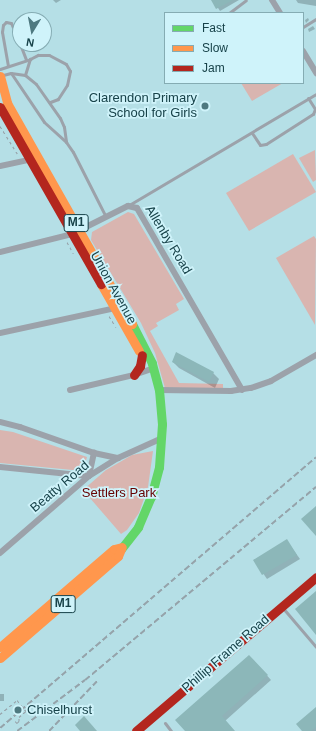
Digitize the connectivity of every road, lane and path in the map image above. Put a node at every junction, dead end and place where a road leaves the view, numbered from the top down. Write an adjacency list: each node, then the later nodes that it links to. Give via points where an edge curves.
1 (246, 0): 3 (lane)
2 (272, 0): 4 (street)
3 (230, 12)
4 (279, 12)
5 (316, 20): 7 (lane)
6 (12, 25): 11 (lane, via 6,22 2,32)
7 (304, 26)
8 (24, 52): 10 (lane)
9 (304, 53): 14 (street)
10 (28, 60): 11 (lane); 15 (lane); 19 (lane, via 38,55 49,55 66,64 70,71 63,93 58,99)
11 (8, 66): 12 (lane)
12 (0, 69)
13 (11, 73): 15 (lane); 16 (lane); 23 (lane, via 44,122)
14 (316, 73)
15 (25, 75): 19 (lane)
16 (0, 79): 24 (main road, Union Avenue / M1)
17 (316, 94): 18 (lane)
18 (308, 98): 22 (lane, via 253,130); 22 (lane, via 315,109 313,114 266,144 260,145)
19 (50, 102): 23 (lane, via 64,127)
20 (0, 107): 24 (main road, Union Avenue / M1)
21 (0, 126): 24 (path)
22 (252, 133): 26 (lane)
23 (66, 142): 27 (lane)
24 (30, 160): 25 (street); 28 (main road, Union Avenue / M1)
25 (0, 166)
26 (128, 206): 27 (street, Allenby Road); 40 (street, Allenby Road, via 137,208 142,215)
27 (106, 217): 28 (street, Allenby Road)
28 (72, 234): 29 (street, Allenby Road); 30 (path); 31 (main road, Union Avenue / M1)
29 (0, 252)
30 (76, 256)
31 (115, 308): 32 (path); 33 (street); 35 (main road, Union Avenue / M1); 36 (main road, Union Avenue / M1)
32 (118, 331)
33 (0, 334)
34 (316, 355): 40 (street, via 271,381)
35 (142, 356): 36 (main road, Union Avenue / M1); 37 (main road, via 140,366)
36 (153, 371): 37 (street); 39 (main road, Union Avenue / M1)
37 (134, 375): 38 (street)
38 (70, 390)
39 (158, 390): 40 (street); 42 (main road, Union Avenue / M1)
40 (242, 390)
41 (0, 422): 43 (street)
42 (162, 438): 44 (street, Beatty Road); 47 (main road, Union Avenue / M1, via 159,467 151,497 138,527)
43 (94, 453): 44 (street); 46 (street)
44 (118, 458): 46 (street, Beatty Road)
45 (0, 466): 46 (street)
46 (89, 476): 48 (street, Beatty Road)
47 (122, 547): 51 (main road, Union Avenue / M1, via 114,549); 53 (main road, Union Avenue / M1, via 113,562)
48 (0, 553)
49 (316, 577): 50 (main road, Phillip Frame Road)
50 (281, 607): 52 (lane); 57 (main road, Phillip Frame Road)
51 (0, 647)
52 (316, 647)
53 (0, 658)
54 (0, 714): 55 (path, bridge, via 17,700 26,711 19,717 20,721)
55 (15, 721)
56 (165, 723): 58 (lane)
57 (136, 731)
58 (172, 731)

